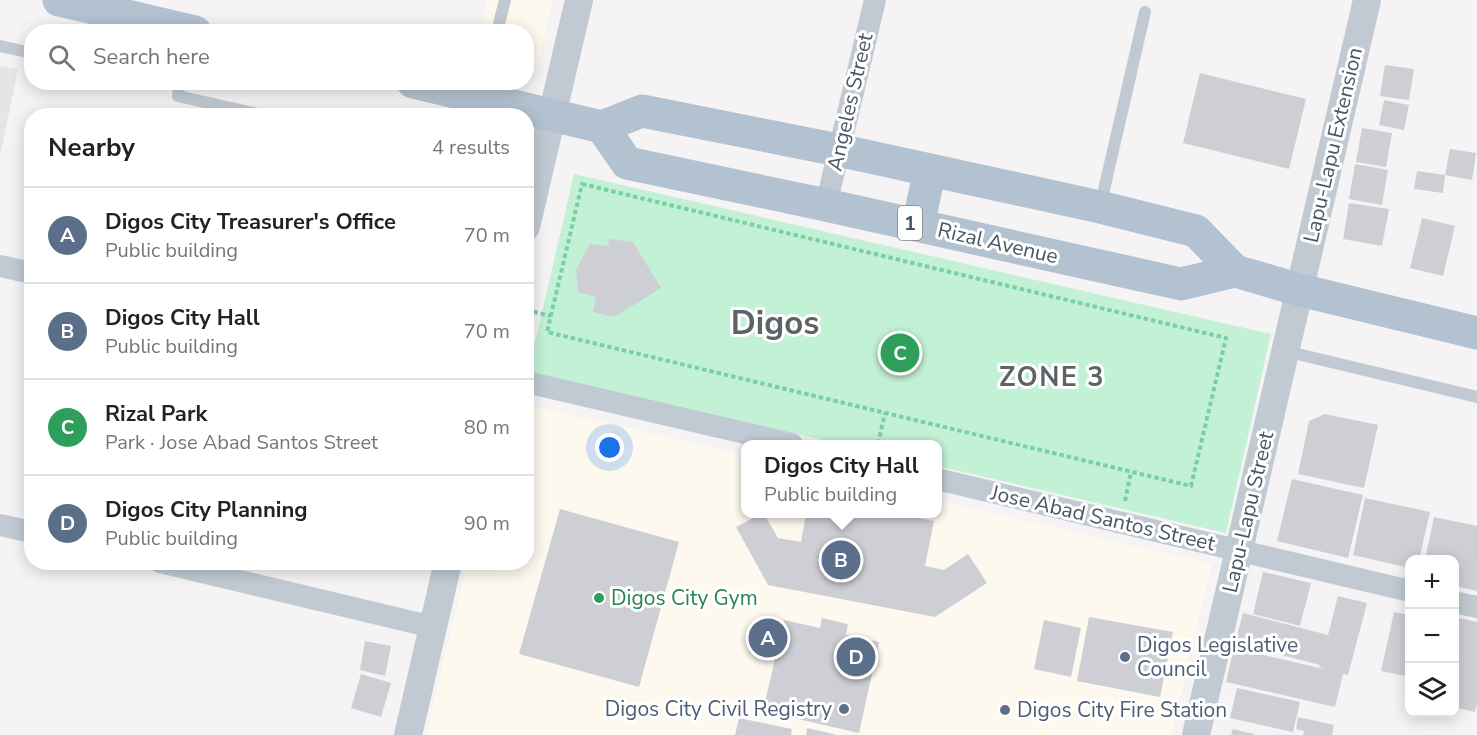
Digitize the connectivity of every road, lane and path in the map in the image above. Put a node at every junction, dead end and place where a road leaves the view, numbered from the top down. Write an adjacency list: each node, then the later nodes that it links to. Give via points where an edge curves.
1 (59, 0): 7 (main road)
2 (505, 0): 8 (lane)
3 (579, 0): 16 (street)
4 (875, 0): 18 (street, Angeles Street)
5 (1366, 0): 27 (street, Lapu-Lapu Extension)
6 (1145, 12): 22 (lane)
7 (160, 24)
8 (499, 24)
9 (0, 46): 10 (lane)
10 (24, 51)
11 (178, 90): 13 (lane, via 178,96)
12 (483, 90): 14 (main road)
13 (231, 108)
14 (533, 108)
15 (534, 108): 16 (main road)
16 (552, 115): 17 (main road); 19 (street)
17 (602, 127): 18 (main road, Rizal Avenue / 1, via 642,111); 21 (main road, Rizal Avenue / 1, via 627,163)
18 (838, 150): 20 (main road, Rizal Avenue / 1); 21 (street, Angeles Street)
19 (534, 168)
20 (930, 170): 22 (main road, Rizal Avenue / 1); 23 (main road)
21 (826, 205): 23 (main road, Rizal Avenue / 1)
22 (1101, 207): 26 (main road, Rizal Avenue / 1, via 1196,231)
23 (918, 225): 26 (main road, Rizal Avenue / 1, via 1181,284)
24 (0, 266): 25 (street)
25 (24, 271)
26 (1235, 271): 27 (main road, Rizal Avenue / 1)
27 (1300, 290): 30 (main road, Rizal Avenue / 1); 31 (street, Lapu-Lapu Street)
28 (534, 312): 29 (path)
29 (551, 316): 34 (path, via 547,332); 37 (path, via 582,184 1226,338 1191,486)
30 (1477, 333)
31 (1285, 351): 33 (lane); 42 (street, Lapu-Lapu Street)
32 (534, 384): 35 (street)
33 (1477, 397)
34 (885, 413): 36 (path); 37 (path)
35 (775, 440)
36 (879, 440)
37 (1131, 472): 39 (path)
38 (942, 480): 39 (street, Jose Abad Santos Street)
39 (1120, 523): 42 (street, Jose Abad Santos Street)
40 (0, 525): 41 (street)
41 (24, 530)
42 (1239, 551): 45 (street, Jose Abad Santos Street); 50 (street, Lapu-Lapu Street)
43 (194, 570): 48 (street)
44 (446, 570): 48 (street)
45 (1405, 590)
46 (1459, 603): 47 (street)
47 (1477, 607)
48 (433, 627): 49 (street)
49 (408, 735)
50 (1196, 735)

